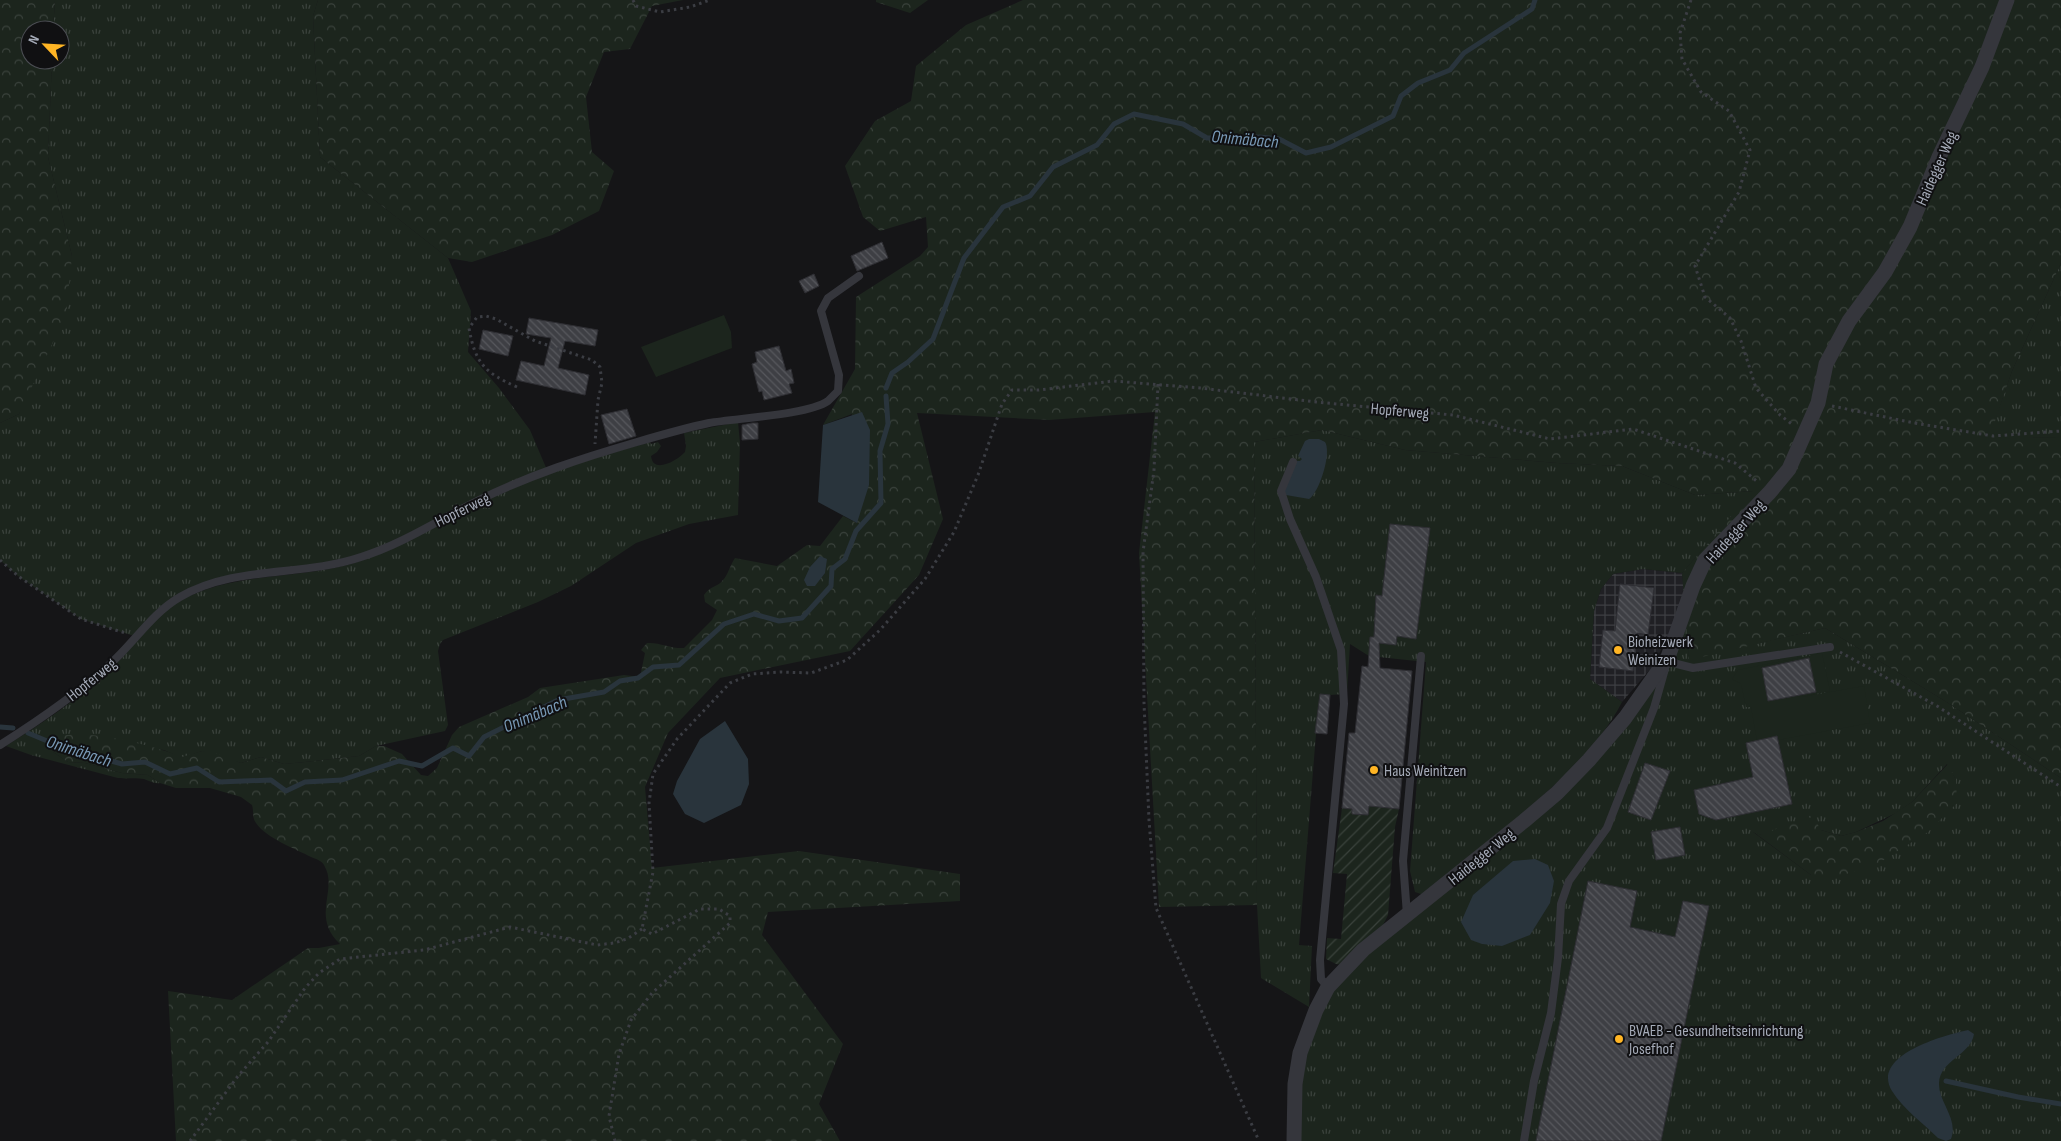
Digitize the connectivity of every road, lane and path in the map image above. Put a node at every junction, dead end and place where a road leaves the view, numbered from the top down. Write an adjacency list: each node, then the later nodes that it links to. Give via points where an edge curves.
1 (633, 0): 2 (path, via 636,6 660,12)
2 (710, 0)
3 (1691, 0): 10 (path, via 1680,33 1682,59 1700,92 1729,111 1750,150 1739,192 1695,266 1705,297 1730,318 1756,388 1780,415)
4 (2007, 0): 8 (street, Haidegger Weg, via 1982,67 1939,157 1910,228 1885,272 1849,322 1826,364)
5 (859, 276): 11 (lane, Hopferweg, via 828,298 821,311 839,375 838,391 827,402 796,411 707,424)
6 (1158, 384): 13 (path, Hopferweg, via 1453,415 1550,439 1633,429 1735,463); 22 (path, Hopferweg, via 1113,381 1012,390 1002,404 954,532 926,579 880,630 847,660 811,673 752,674 730,683 677,739 653,774 649,803 653,872); 26 (path, via 1154,470 1143,552 1144,703 1156,908)
7 (517, 387): 11 (path, via 497,378 483,366 472,348 469,328 476,317 496,319 535,342 592,360 600,368 602,384)
8 (1818, 403): 9 (path, via 1993,436); 10 (street, Haidegger Weg)
9 (2061, 432)
10 (1806, 434): 13 (street, Haidegger Weg, via 1789,469)
11 (593, 455): 15 (lane, Hopferweg, via 542,472 482,498 367,556 206,585 176,600)
12 (1293, 462): 23 (lane, via 1281,491 1341,650 1344,704 1320,960 1321,979)
13 (1770, 492): 18 (street, Haidegger Weg, via 1705,560)
14 (0, 560): 15 (path, via 81,619)
15 (137, 636): 19 (lane, Hopferweg, via 76,693)
16 (1830, 647): 18 (lane, via 1693,668 1677,664); 20 (path, via 1937,706)
17 (1421, 656): 21 (lane, via 1403,861)
18 (1668, 657): 21 (street, Haidegger Weg, via 1625,718 1557,793); 28 (lane, via 1654,708 1607,828 1569,881 1561,904 1551,1014 1534,1081)
19 (0, 745)
20 (2061, 787)
21 (1407, 915): 23 (street, Haidegger Weg, via 1363,950)
22 (642, 929): 24 (path, via 627,939 597,945 510,927 424,950 340,959 304,988 268,1042); 25 (path, via 652,934 700,909 719,909 730,916 725,928 652,993 631,1020 618,1054 609,1116)
23 (1328, 987): 27 (street, Haidegger Weg, via 1300,1053 1295,1084)
24 (190, 1141)
25 (615, 1141)
26 (1260, 1141)
27 (1294, 1141)
28 (1524, 1141)

